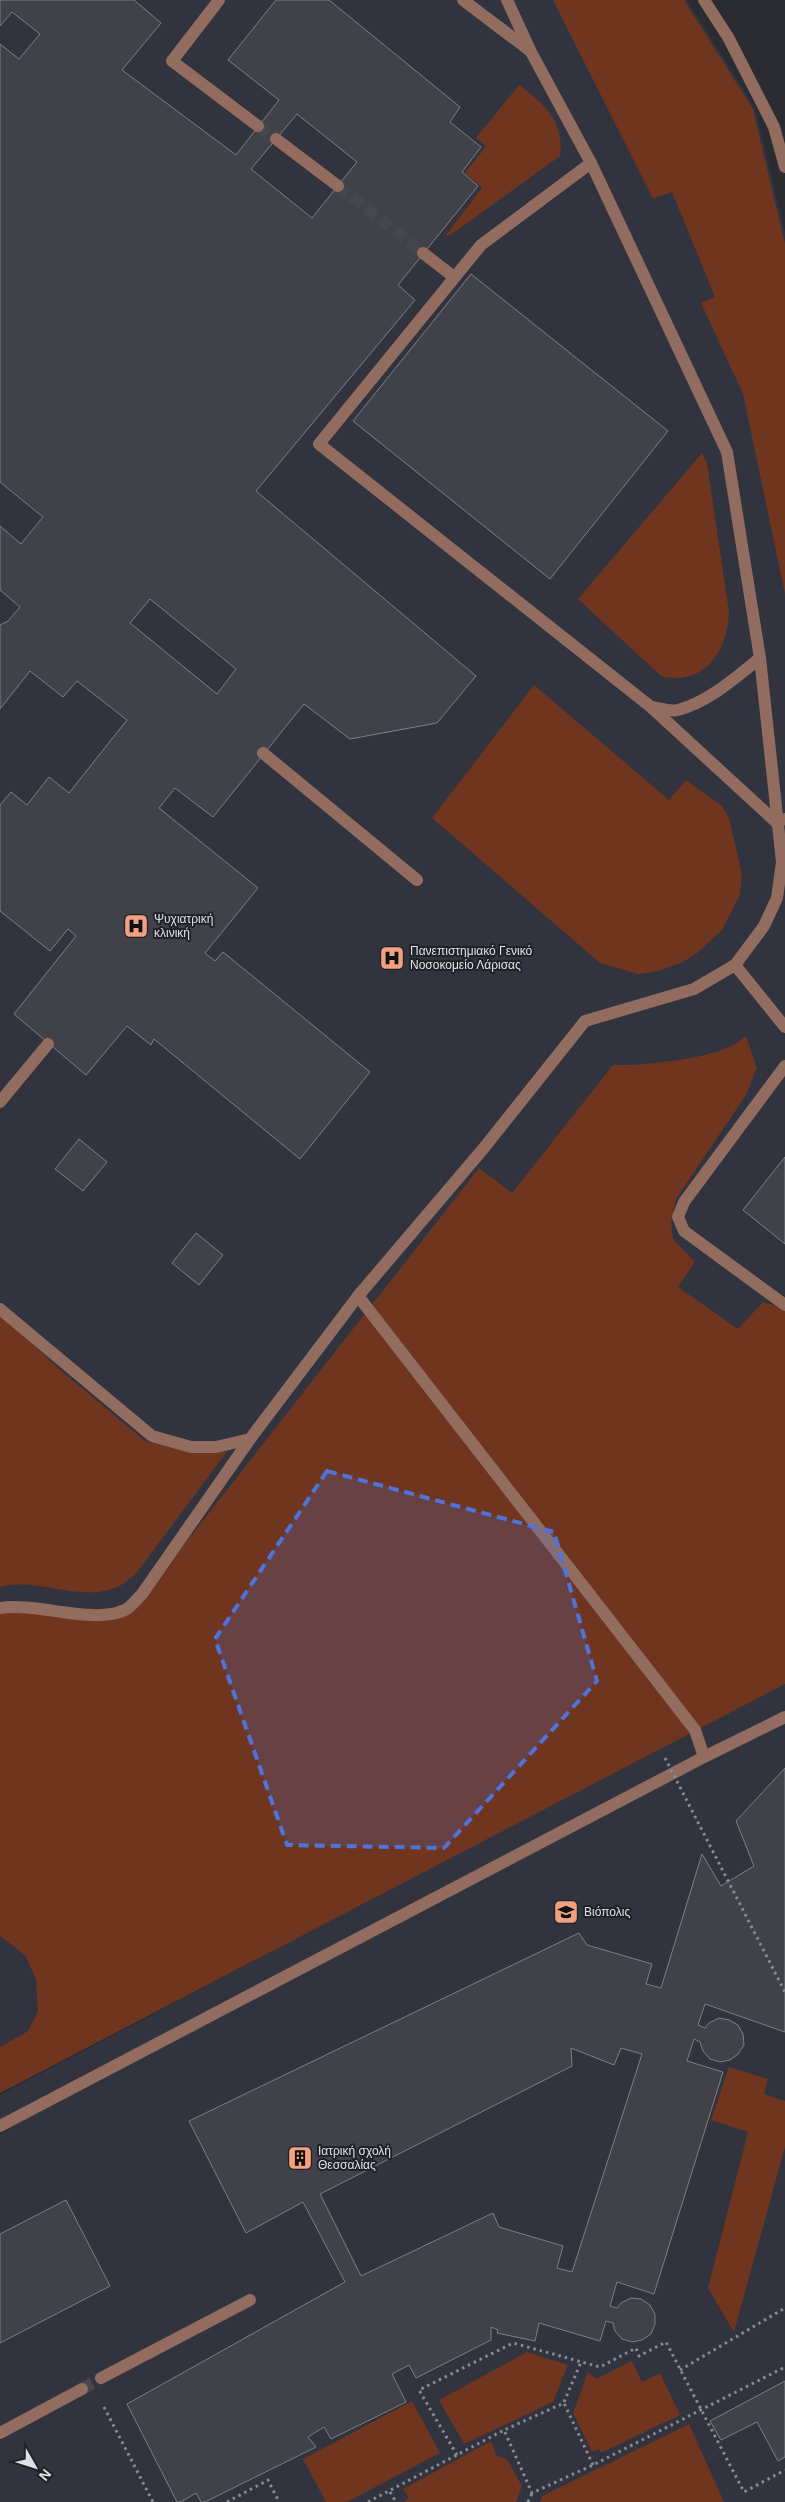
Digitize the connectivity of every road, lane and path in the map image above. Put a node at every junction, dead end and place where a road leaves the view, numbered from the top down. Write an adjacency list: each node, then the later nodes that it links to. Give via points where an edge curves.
1 (218, 0): 6 (street, via 172,60)
2 (463, 0): 5 (street)
3 (507, 0): 5 (street)
4 (704, 0): 9 (street, via 728,36 774,127)
5 (531, 52): 8 (street)
6 (258, 126)
7 (276, 140): 10 (street)
8 (591, 163): 12 (street, via 480,245); 13 (street, via 727,452)
9 (785, 167)
10 (338, 186)
11 (423, 253): 12 (street)
12 (454, 277): 14 (street, via 319,444)
13 (760, 658): 14 (street, via 730,682 677,711); 16 (street)
14 (651, 707): 16 (street)
15 (263, 753): 17 (street)
16 (781, 820): 18 (street, via 782,862 777,898 764,926)
17 (417, 880)
18 (735, 966): 19 (street); 23 (street, via 694,989 585,1021 483,1149)
19 (785, 1028)
20 (48, 1044): 22 (street)
21 (785, 1066): 24 (street, via 684,1202 678,1217 684,1231)
22 (0, 1102)
23 (358, 1296): 26 (street); 29 (street, via 695,1730)
24 (785, 1305)
25 (0, 1309): 26 (street, via 152,1436 191,1447 216,1447)
26 (250, 1439): 27 (street, via 142,1594 125,1610 98,1616 21,1606)
27 (0, 1608)
28 (785, 1717): 29 (street)
29 (704, 1757): 32 (street)
30 (665, 1758): 31 (path, bridge)
31 (785, 1992)
32 (0, 2126)
33 (250, 2300): 38 (street)
34 (785, 2308): 37 (path)
35 (581, 2362): 37 (path, via 600,2367 636,2348 639,2356 666,2342); 40 (path); 44 (path, via 513,2344 419,2390)
36 (785, 2367): 41 (path)
37 (680, 2370): 41 (path)
38 (101, 2378)
39 (82, 2389): 43 (street)
40 (564, 2403): 42 (path); 45 (path)
41 (700, 2411): 45 (path); 46 (path, via 744,2492)
42 (504, 2430): 44 (path); 48 (path)
43 (0, 2433)
44 (457, 2455): 47 (path)
45 (593, 2465): 48 (path)
46 (785, 2470)
47 (390, 2492): 51 (path); 52 (path)
48 (532, 2492): 53 (path)
49 (227, 2502): 50 (path, via 268,2480)
50 (279, 2502)
51 (368, 2502)
52 (396, 2502)
53 (528, 2502)

